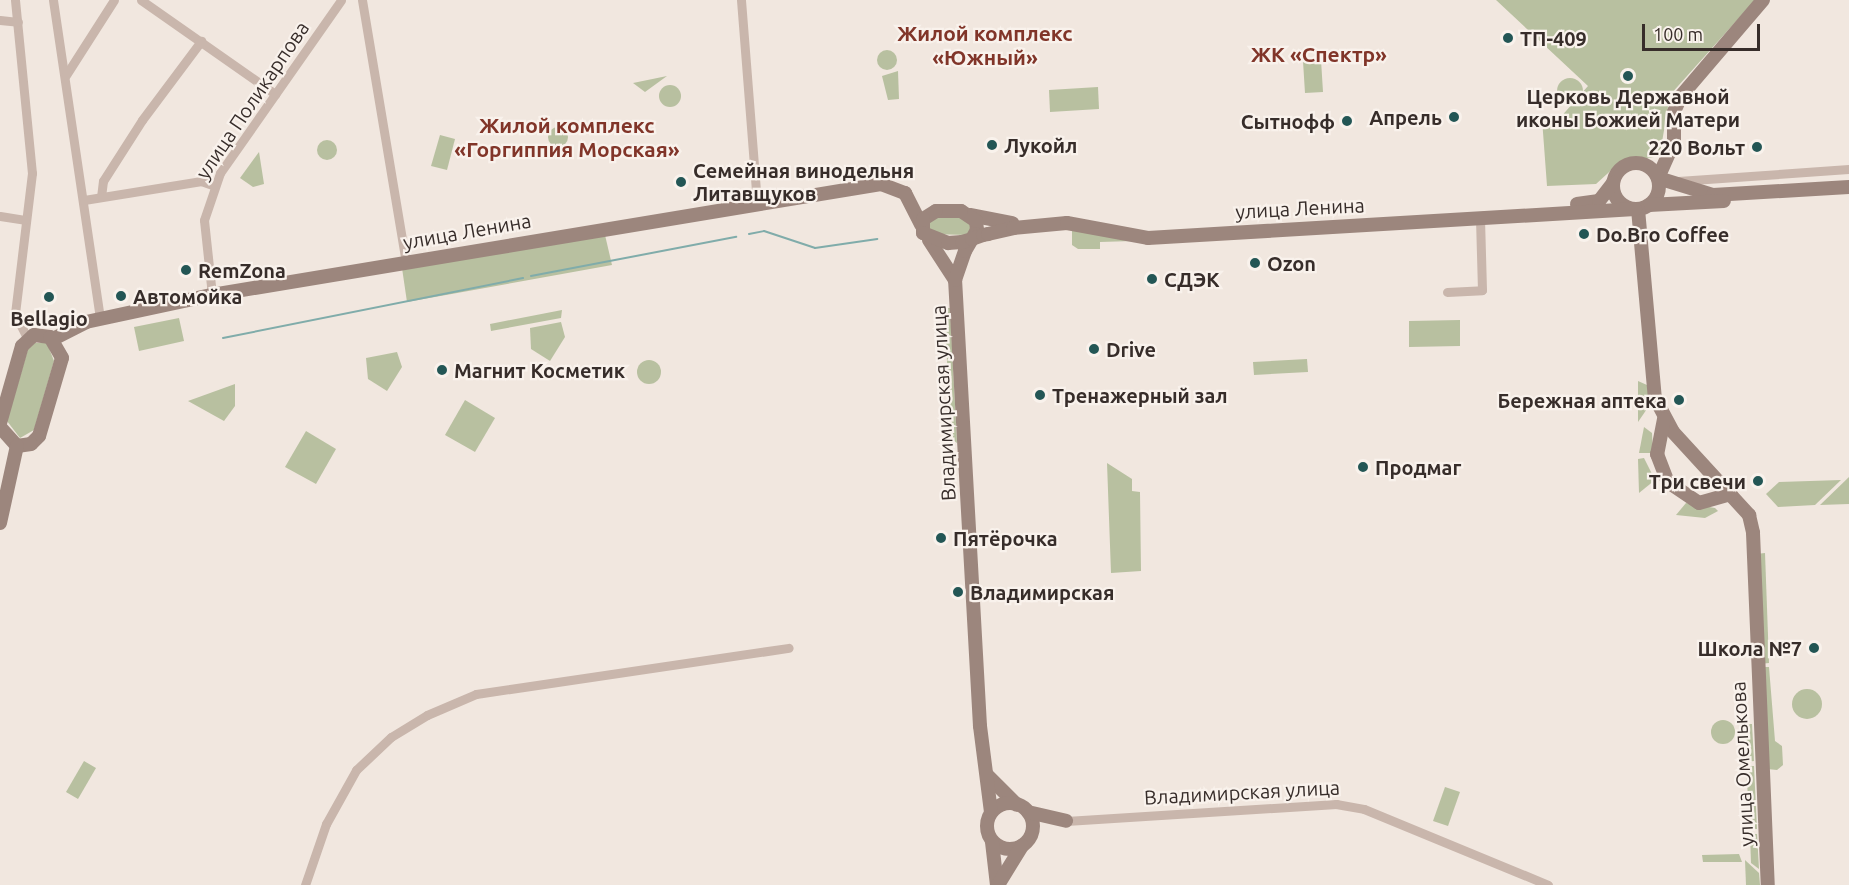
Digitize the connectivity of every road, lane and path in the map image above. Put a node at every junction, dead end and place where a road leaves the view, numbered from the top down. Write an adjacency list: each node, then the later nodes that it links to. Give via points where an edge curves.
1 (15, 0): 10 (street)
2 (53, 0): 12 (street)
3 (114, 0): 12 (street)
4 (141, 0): 11 (street)
5 (341, 0): 13 (street, улица Поликарпова)
6 (362, 0): 35 (street)
7 (741, 0): 24 (street)
8 (1763, 0): 15 (street, via 1681,96 1674,112 1674,142)
9 (0, 20): 10 (street)
10 (18, 22): 31 (street, via 32,173)
11 (201, 42): 13 (street); 21 (street, via 141,120 103,181)
12 (66, 75): 23 (street)
13 (275, 94): 18 (street, улица Поликарпова)
14 (1849, 169): 16 (street)
15 (1658, 178): 16 (street); 17 (street, via 1648,166 1633,163 1620,170); 26 (street, via 1659,193)
16 (1672, 181): 22 (street)
17 (1613, 183): 26 (street, via 1621,204); 28 (street, улица Ленина, via 1591,203 1148,234 1076,220 1001,224)
18 (215, 186): 21 (street, via 201,181); 38 (street, улица Поликарпова, via 204,220)
19 (1849, 187): 22 (street)
20 (1849, 194): 22 (street)
21 (101, 197): 23 (street)
22 (1713, 198): 26 (street, улица Ленина)
23 (84, 200): 39 (street)
24 (757, 203): 25 (street, улица Ленина, via 893,185); 35 (street, улица Ленина)
25 (916, 207): 27 (street); 32 (street, Владимирская улица)
26 (1640, 208): 30 (street, улица Ленина); 43 (street, улица Омелькова, via 1650,377)
27 (936, 211): 28 (street); 32 (street)
28 (970, 215): 33 (street, Владимирская улица, via 977,230)
29 (0, 216): 31 (street)
30 (1480, 218): 33 (street, улица Ленина, via 1148,237 1067,223 1013,228); 37 (street, via 1482,290)
31 (25, 220): 40 (street, via 15,314)
32 (921, 225): 34 (street, Владимирская улица)
33 (972, 239): 34 (street); 36 (street, Владимирская улица)
34 (929, 240): 36 (street, Владимирская улица)
35 (406, 262): 38 (street, улица Ленина)
36 (955, 280): 50 (street, Владимирская улица)
37 (1447, 292)
38 (212, 295): 39 (street, улица Ленина)
39 (100, 320): 41 (street, улица Ленина)
40 (28, 339): 41 (street, via 42,334); 42 (street)
41 (53, 339): 44 (street, via 62,358 43,427 34,442)
42 (1, 418): 44 (street)
43 (1664, 418): 47 (street, улица Омелькова); 47 (street, via 1657,454 1668,482 1699,503 1720,502)
44 (16, 446): 45 (street)
45 (12, 469): 46 (street); 48 (street)
46 (0, 478)
47 (1731, 494): 60 (street, улица Омелькова, via 1749,516 1753,533)
48 (0, 523)
49 (789, 648): 57 (street, via 476,694 427,715 391,737 356,770 326,824)
50 (986, 774): 51 (street); 52 (street, Владимирская улица)
51 (1022, 808): 52 (street); 53 (street, Владимирская улица); 54 (street)
52 (992, 812): 55 (street, via 986,827)
53 (1066, 821): 54 (street, Владимирская улица); 59 (street, Владимирская улица, via 1336,804 1364,809)
54 (1032, 833): 56 (street)
55 (992, 842): 56 (street, via 1001,848); 58 (street)
56 (1022, 846): 58 (street)
57 (305, 885)
58 (998, 885)
59 (1548, 885)
60 (1768, 885)

